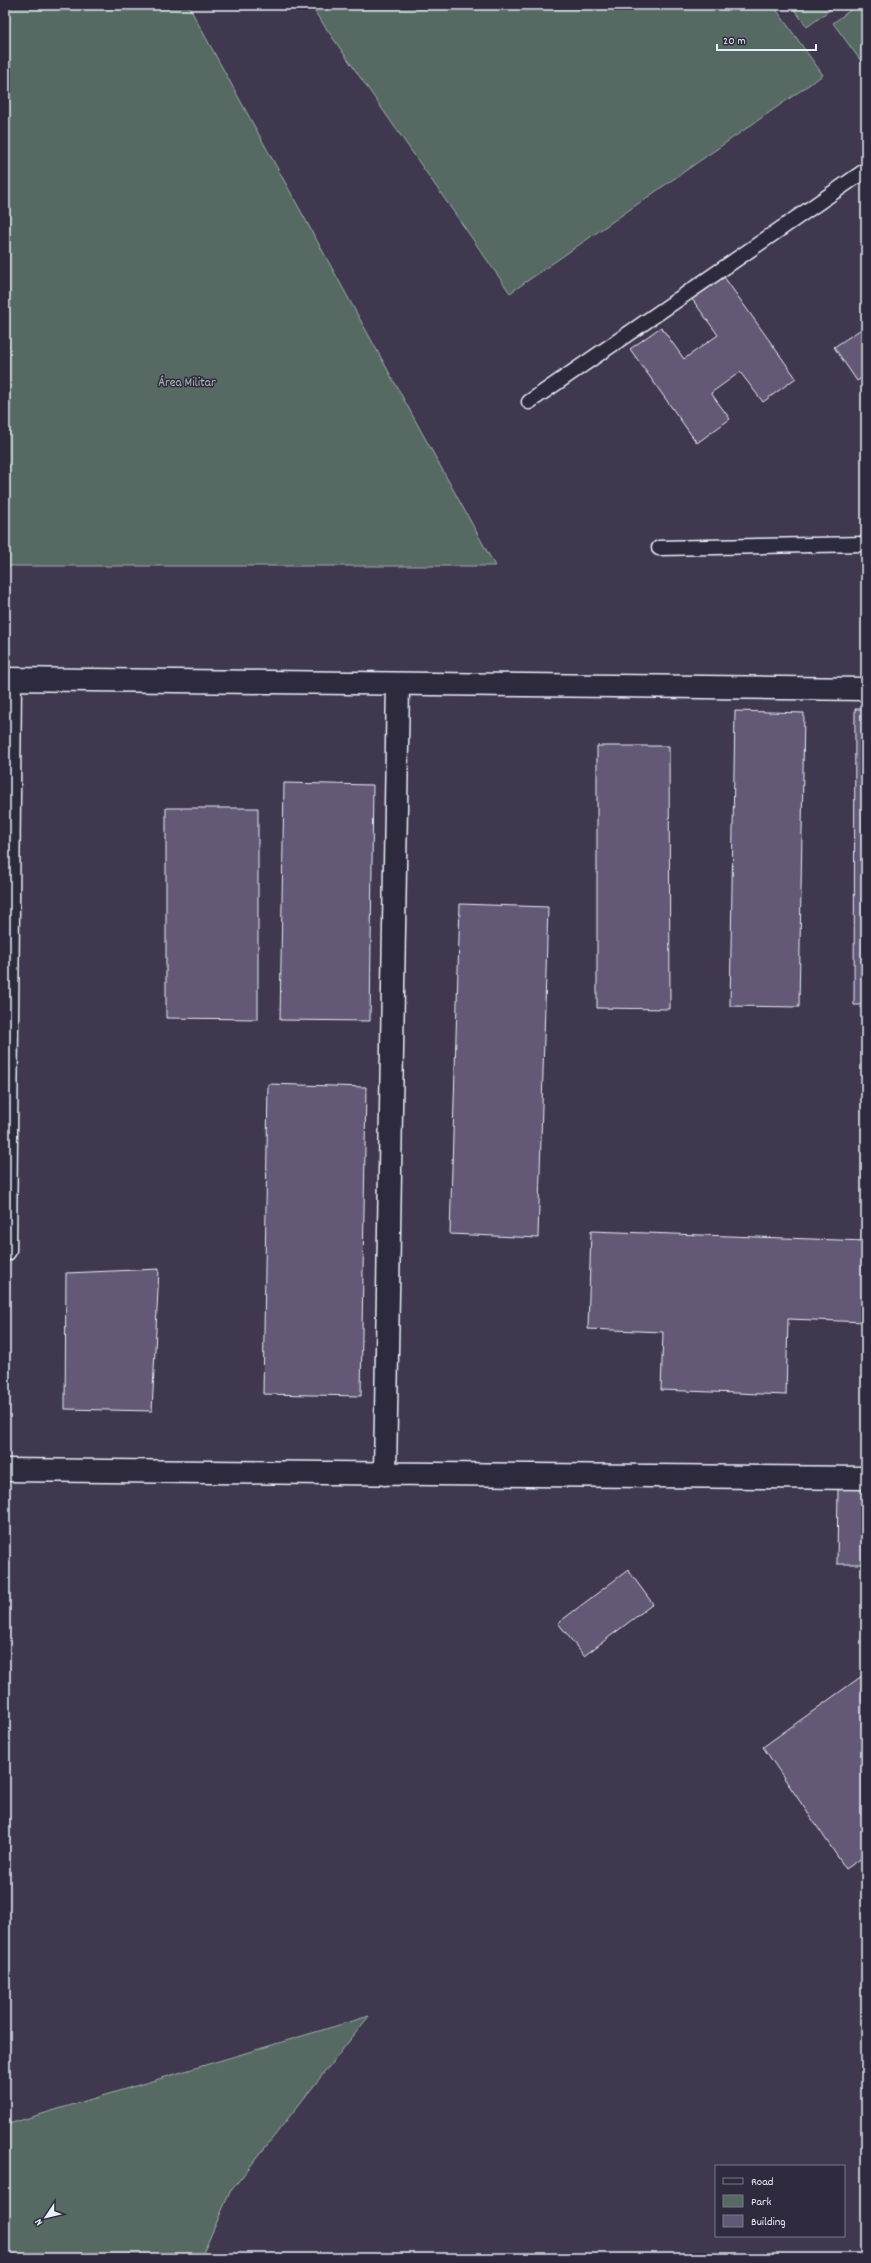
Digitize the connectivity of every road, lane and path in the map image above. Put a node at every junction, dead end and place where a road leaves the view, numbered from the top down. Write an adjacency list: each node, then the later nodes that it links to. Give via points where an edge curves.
1 (866, 170): 2 (lane)
2 (529, 402)
3 (866, 544): 4 (lane)
4 (659, 548)
5 (7, 679): 6 (street); 8 (street)
6 (398, 684): 7 (street); 10 (street)
7 (866, 689)
8 (5, 1250)
9 (5, 1470): 10 (street)
10 (385, 1474): 11 (street)
11 (866, 1478)

